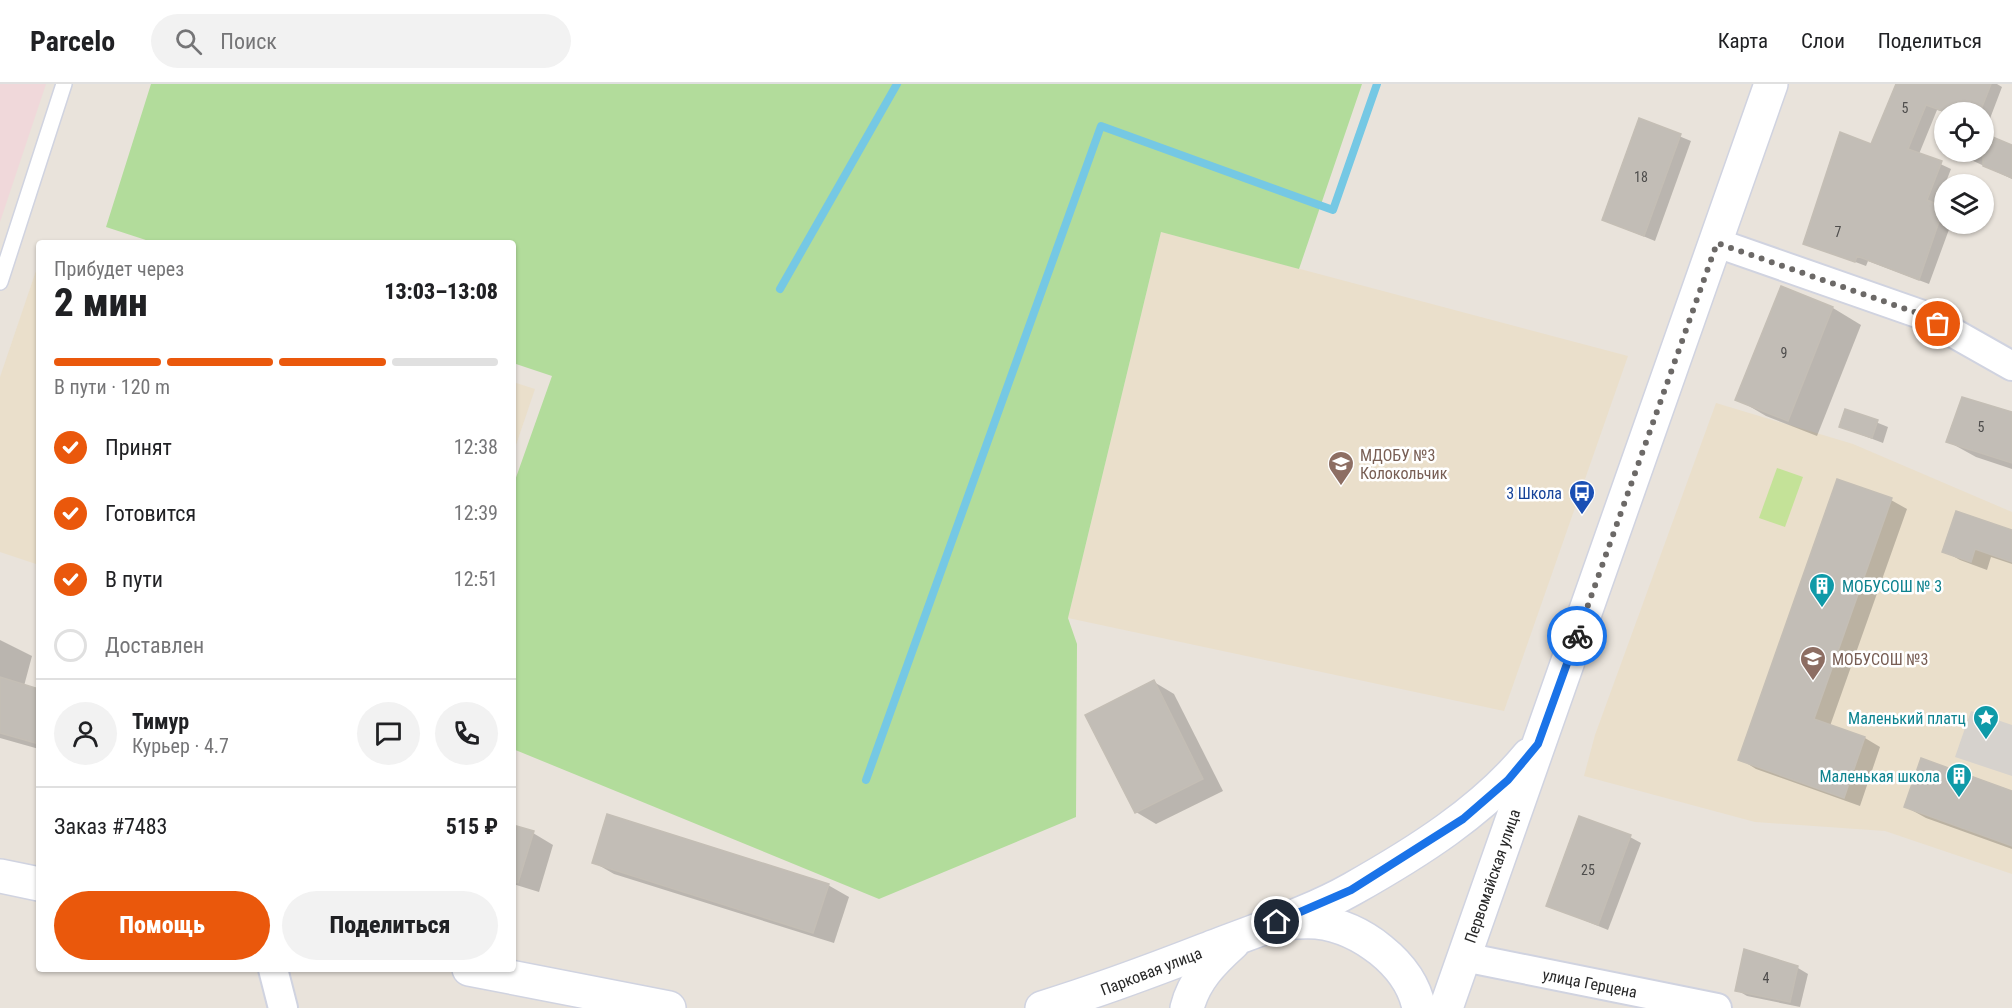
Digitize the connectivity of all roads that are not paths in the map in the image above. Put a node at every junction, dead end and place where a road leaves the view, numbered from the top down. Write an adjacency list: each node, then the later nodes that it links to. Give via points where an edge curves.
1 (64, 84): 4 (lane)
2 (1771, 84): 3 (main road, Первомайская улица)
3 (1717, 243): 5 (street, via 1920,314); 6 (main road, Первомайская улица)
4 (0, 282)
5 (2012, 366)
6 (1538, 744): 9 (main road, Первомайская улица, via 1508,780 1463,819 1351,890); 10 (main road, Первомайская улица)
7 (0, 876): 8 (main road)
8 (36, 883)
9 (1258, 930): 15 (main road, Парковая улица, via 1099,991); 16 (main road, via 1235,941 1208,965); 17 (main road, via 1283,923 1317,922 1350,930 1379,948 1402,972)
10 (1464, 957): 18 (main road, Первомайская улица); 19 (street, улица Герцена)
11 (274, 972): 13 (street)
12 (484, 972): 14 (main road)
13 (283, 1008)
14 (669, 1008)
15 (1042, 1008)
16 (1187, 1008)
17 (1419, 1008)
18 (1446, 1008)
19 (1717, 1008)

